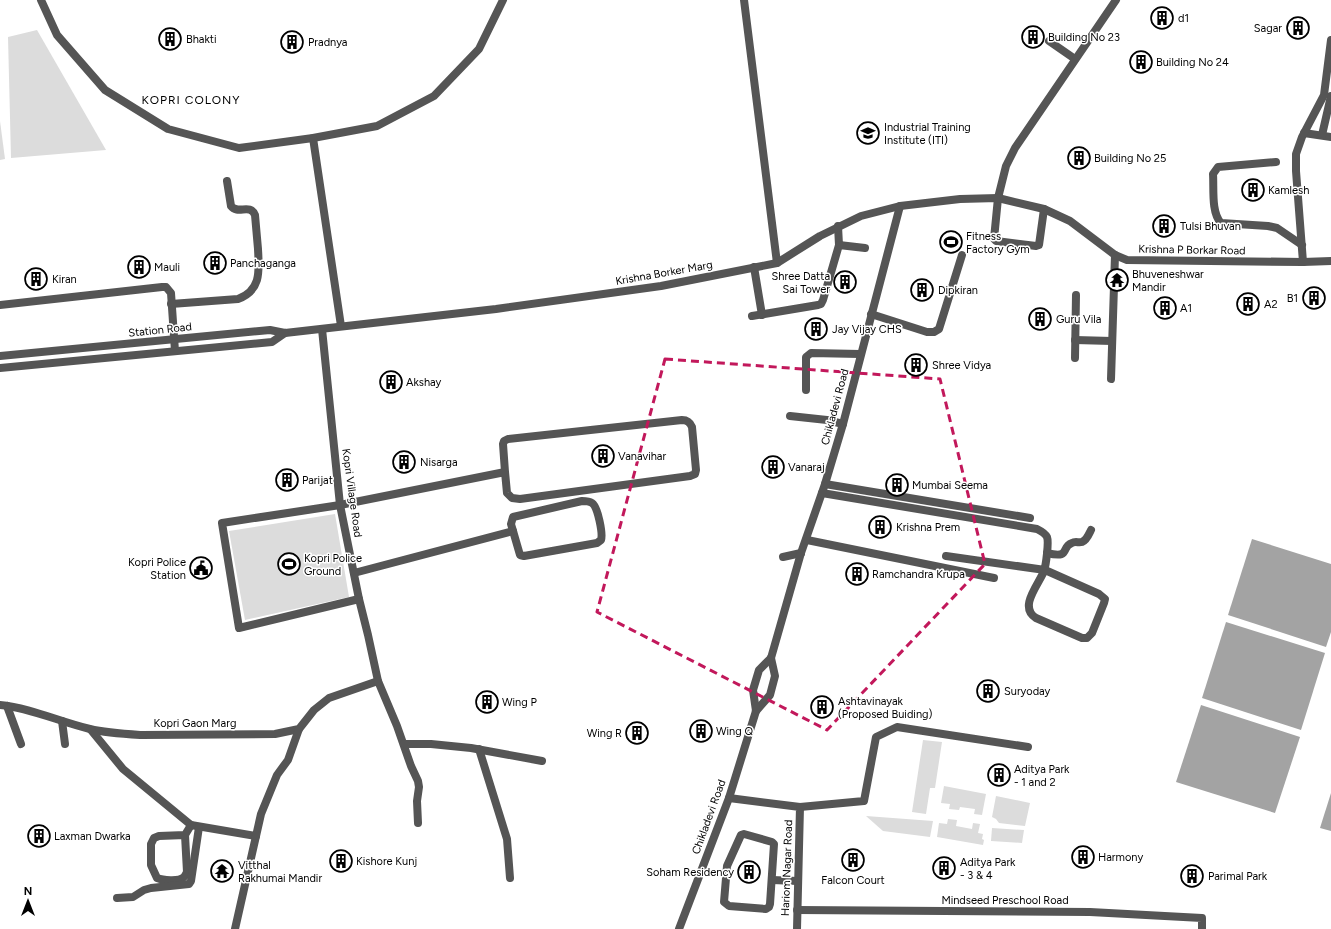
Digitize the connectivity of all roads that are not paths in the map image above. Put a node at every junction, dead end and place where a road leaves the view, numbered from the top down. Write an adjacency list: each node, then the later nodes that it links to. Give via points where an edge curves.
1 (41, 0): 13 (street, via 57,35 105,90 168,129 239,148)
2 (503, 0): 13 (street, via 479,49 434,96 377,126)
3 (744, 0): 27 (street)
4 (1116, 0): 7 (street)
5 (1331, 40): 8 (street)
6 (1049, 41): 7 (street)
7 (1075, 59): 16 (street, via 1015,148 1006,166)
8 (1330, 59): 10 (street, via 1324,95)
9 (1331, 96): 11 (street)
10 (1304, 133): 11 (street); 21 (street, via 1296,154)
11 (1322, 135): 12 (street)
12 (1331, 137)
13 (313, 138): 35 (street)
14 (1276, 162): 21 (street, via 1215,169 1213,174 1217,219 1221,223 1276,228)
15 (227, 181): 30 (street, via 233,209 250,209 255,215 259,268 257,281 247,296 238,299)
16 (998, 198): 17 (street, Krishna Borker Marg, via 960,199); 18 (street, Krishna P Borkar Road); 18 (street, via 994,237 996,241 1039,245)
17 (900, 206): 19 (street, Krishna Borker Marg, via 861,216); 32 (street, Chikladevi Road)
18 (1044, 209): 24 (street, Krishna P Borkar Road, via 1070,221)
19 (838, 226): 20 (street); 27 (street, Krishna Borker Marg)
20 (839, 245): 22 (street); 33 (street, via 821,304)
21 (1302, 245): 26 (street)
22 (865, 248)
23 (962, 255): 32 (street, via 939,329 927,332)
24 (1115, 255): 26 (street, Krishna P Borkar Road, via 1136,261); 40 (street)
25 (1331, 261): 26 (street, Krishna P Borkar Road)
26 (1304, 262)
27 (777, 263): 28 (street, Krishna Borker Marg)
28 (754, 267): 33 (street); 35 (street, Krishna Borker Marg, via 661,286 496,309)
29 (1076, 295): 39 (street)
30 (171, 304): 31 (street, via 169,290 162,287); 38 (street)
31 (0, 305)
32 (871, 314): 43 (street, Chikladevi Road)
33 (762, 315): 34 (street)
34 (752, 316)
35 (341, 326): 36 (street, Krishna Borker Marg)
36 (322, 329): 37 (street, Station Road); 55 (street, Kopri Village Road)
37 (285, 333): 38 (street, Station Road, via 270,330); 41 (street, via 272,342)
38 (174, 339): 41 (street); 42 (street, Station Road)
39 (1075, 340): 40 (street); 45 (street)
40 (1112, 341): 48 (street)
41 (175, 351): 46 (street)
42 (28, 354): 44 (street, Station Road); 46 (street)
43 (860, 354): 49 (street, via 811,352 806,357); 51 (street, Chikladevi Road)
44 (0, 356)
45 (1075, 358)
46 (29, 365): 47 (street)
47 (0, 368)
48 (1111, 379)
49 (806, 390)
50 (790, 416): 51 (street)
51 (843, 424): 53 (street, Chikladevi Road)
52 (505, 472): 52 (street, via 507,493 512,498 520,499 690,476 696,470 692,427 686,420 682,420 508,439 503,444); 55 (street)
53 (825, 484): 54 (street, Chikladevi Road); 56 (street)
54 (822, 493): 59 (street, Chikladevi Road); 61 (street, via 1037,529 1046,536)
55 (340, 505): 65 (street, Kopri Village Road); 67 (street, via 222,523 239,628)
56 (1030, 518)
57 (1091, 530): 61 (street, via 1086,539 1082,542 1073,542 1065,552 1056,555)
58 (513, 531): 58 (street, via 519,553 524,556 597,543 602,537 595,507 589,501 516,515 511,520); 65 (street)
59 (807, 540): 60 (street, Chikladevi Road); 66 (street)
60 (801, 553): 63 (street); 68 (street, Chikladevi Road)
61 (1047, 553): 64 (street)
62 (946, 556): 64 (street)
63 (783, 557)
64 (1044, 570): 64 (street, via 1029,601 1032,616 1087,638 1105,599)
65 (354, 572): 67 (street, Kopri Village Road)
66 (994, 578)
67 (359, 599): 69 (street, Kopri Village Road)
68 (771, 658): 71 (street, Chikladevi Road, via 759,670 753,690); 71 (street, Chikladevi Road, via 775,676 770,695)
69 (378, 681): 73 (street, via 329,698 314,710); 77 (street, Kopri Village Road)
70 (4, 705): 72 (street, Kopri Gaon Marg); 75 (street)
71 (756, 711): 81 (street, Chikladevi Road)
72 (62, 721): 74 (street, Kopri Gaon Marg); 76 (street)
73 (299, 729): 74 (street, Kopri Gaon Marg, via 274,734 142,735); 86 (street, via 288,760 268,794)
74 (92, 730): 84 (street, via 123,769)
75 (20, 744)
76 (65, 744)
77 (404, 744): 79 (street); 83 (street, Kopri Village Road, via 418,781)
78 (1028, 747): 82 (street, via 897,727 876,736 864,801)
79 (479, 749): 80 (street); 87 (street, via 505,834)
80 (542, 761)
81 (729, 798): 82 (street, Hariom Nagar Road); 93 (street, Chikladevi Road)
82 (800, 807): 89 (street, Hariom Nagar Road)
83 (418, 823)
84 (195, 826): 85 (street); 86 (street); 90 (street, via 189,884 151,888 133,897)
85 (185, 835): 85 (street, via 188,872 185,877 162,880 156,878 151,865 151,844 154,838)
86 (256, 836): 92 (street)
87 (510, 878)
88 (772, 880): 88 (street, via 770,904 766,909 726,905 724,902 727,866 742,835 773,843); 89 (street)
89 (798, 881): 91 (street, Hariom Nagar Road)
90 (117, 898)
91 (797, 910): 94 (street, Hariom Nagar Road); 95 (street, Mindseed Preschool Road, via 1090,912 1202,918)
92 (235, 929)
93 (679, 929)
94 (797, 929)
95 (1202, 929)

